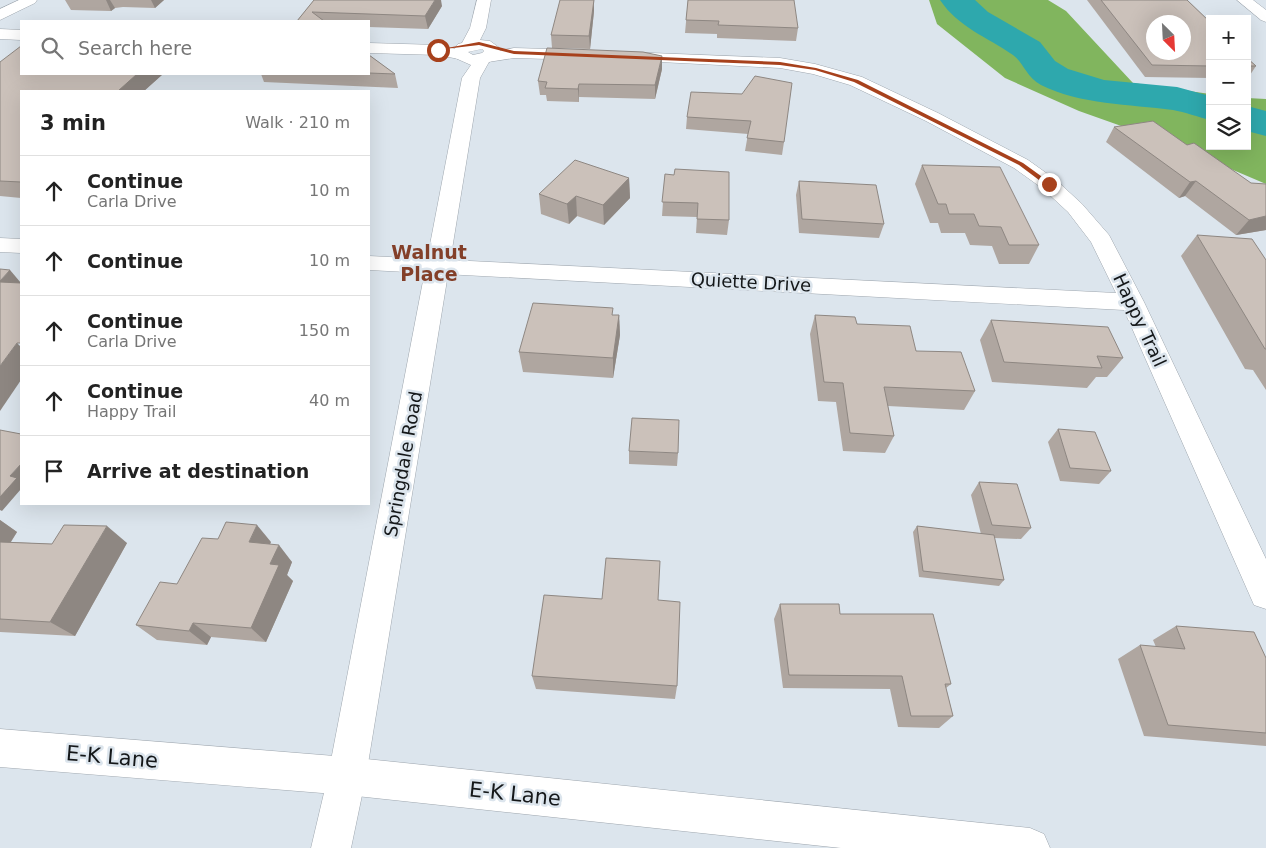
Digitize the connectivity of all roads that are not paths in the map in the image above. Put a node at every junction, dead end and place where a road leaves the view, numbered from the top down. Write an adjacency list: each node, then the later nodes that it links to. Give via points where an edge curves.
1 (30, 0): 4 (street)
2 (484, 0): 9 (street)
3 (1244, 0): 5 (street)
4 (0, 15)
5 (1266, 17)
6 (0, 34): 7 (street)
7 (20, 35)
8 (370, 48): 9 (street, Happy Trail)
9 (475, 51): 13 (street, Springdale Road); 14 (street, Happy Trail, via 780,63 856,81 1021,164 1075,208 1101,240)
10 (0, 244): 11 (street)
11 (20, 246)
12 (370, 262): 13 (street, Quiette Drive)
13 (439, 266): 14 (street, Quiette Drive); 17 (street, Springdale Road)
14 (1132, 302): 15 (street, Happy Trail)
15 (1266, 594)
16 (0, 748): 17 (street, E-K Lane)
17 (347, 776): 18 (street, Springdale Road); 19 (street, E-K Lane)
18 (331, 848)
19 (1030, 848)

